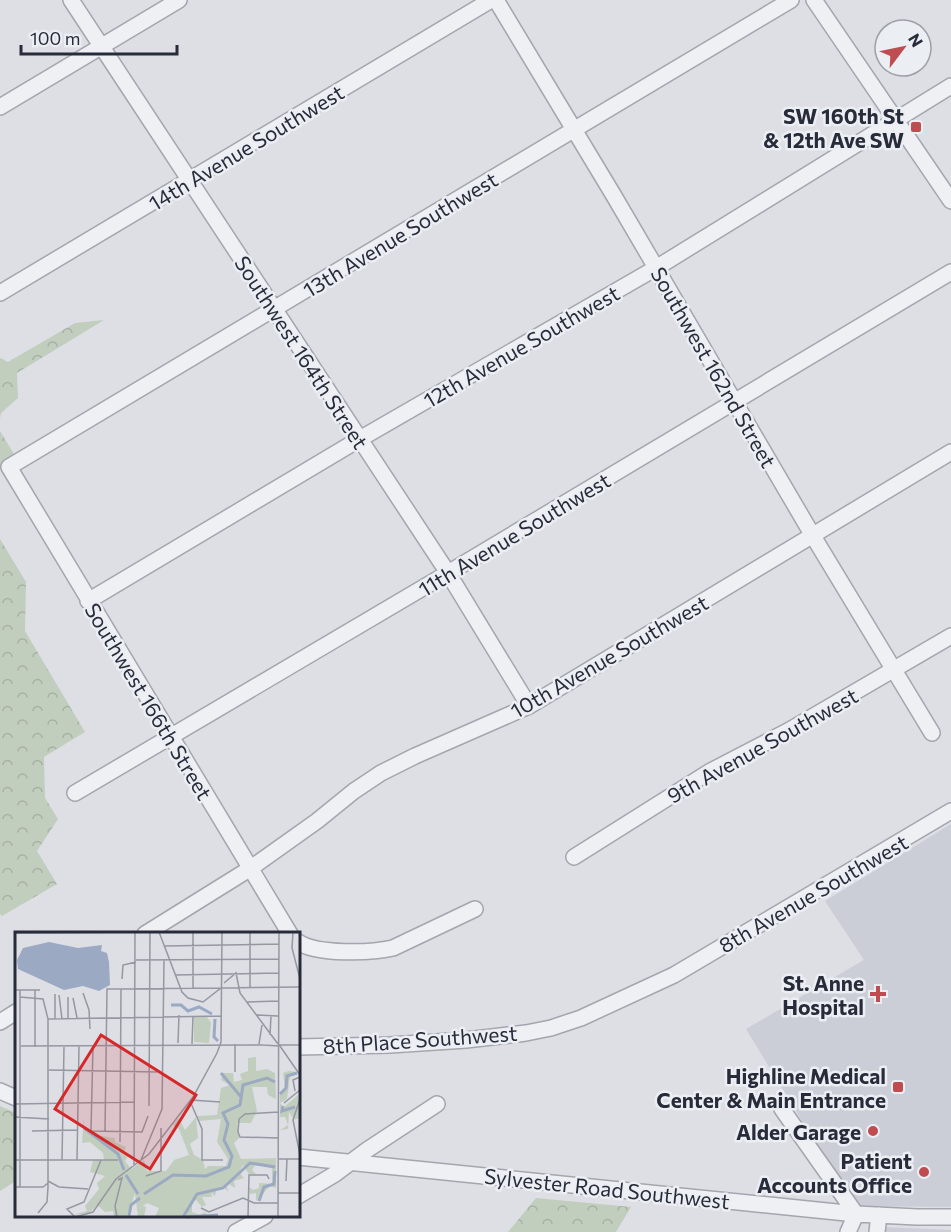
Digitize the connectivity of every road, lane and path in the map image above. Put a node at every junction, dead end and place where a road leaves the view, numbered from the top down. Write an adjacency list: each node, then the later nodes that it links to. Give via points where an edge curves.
1 (71, 0): 6 (street, Southwest 164th Street)
2 (179, 0): 6 (street)
3 (493, 0): 10 (street, Southwest 162nd Street); 11 (street, 14th Avenue Southwest)
4 (791, 0): 10 (street, 13th Avenue Southwest)
5 (814, 0): 9 (street)
6 (101, 46): 8 (street); 11 (street, Southwest 164th Street)
7 (951, 86): 9 (street, 12th Avenue Southwest)
8 (0, 107)
9 (896, 121): 12 (street); 13 (street, 12th Avenue Southwest)
10 (574, 129): 13 (street, Southwest 162nd Street); 16 (street, 13th Avenue Southwest)
11 (190, 181): 15 (street, 14th Avenue Southwest); 16 (street, Southwest 164th Street)
12 (951, 201)
13 (656, 268): 17 (street, Southwest 162nd Street); 18 (street, 12th Avenue Southwest)
14 (951, 272): 17 (street, 11th Avenue Southwest)
15 (0, 293)
16 (274, 310): 18 (street, Southwest 164th Street); 20 (street, 13th Avenue Southwest)
17 (735, 402): 21 (street, Southwest 162nd Street); 22 (street, 11th Avenue Southwest)
18 (358, 440): 22 (street, Southwest 164th Street); 23 (street, 12th Avenue Southwest)
19 (951, 452): 21 (street, 10th Avenue Southwest)
20 (9, 467): 23 (street, Southwest 166th Street)
21 (813, 536): 25 (street, Southwest 162nd Street); 26 (street, 10th Avenue Southwest)
22 (447, 573): 26 (street, Southwest 164th Street); 28 (street, 11th Avenue Southwest)
23 (88, 601): 28 (street, Southwest 166th Street)
24 (951, 636): 25 (street, 9th Avenue Southwest)
25 (893, 671): 27 (street, Southwest 162nd Street); 31 (street, 9th Avenue Southwest, via 709,772)
26 (529, 706): 32 (street, 10th Avenue Southwest, via 381,773)
27 (932, 733)
28 (170, 736): 29 (street, 11th Avenue Southwest); 32 (street, Southwest 166th Street)
29 (75, 793)
30 (951, 811): 37 (street, 8th Avenue Southwest)
31 (574, 857)
32 (251, 868): 34 (street, 10th Avenue Southwest); 35 (street, Southwest 166th Street)
33 (475, 909): 36 (street, via 380,951 328,950)
34 (147, 932)
35 (289, 932)
36 (301, 944)
37 (674, 975): 40 (street, 8th Place Southwest, via 581,1018 526,1033 466,1041)
38 (15, 1013): 39 (street)
39 (0, 1022)
40 (300, 1047)
41 (0, 1091): 42 (street)
42 (15, 1098)
43 (437, 1104): 46 (street)
44 (782, 1108): 48 (street)
45 (300, 1156): 46 (street, Sylvester Road Southwest)
46 (352, 1163): 47 (street); 48 (street, Sylvester Road Southwest)
47 (300, 1195)
48 (856, 1214): 49 (street, Sylvester Road Southwest); 53 (street)
49 (879, 1215): 50 (street, Sylvester Road Southwest); 54 (street)
50 (951, 1216)
51 (262, 1217): 52 (street)
52 (236, 1232)
53 (848, 1232)
54 (877, 1232)

